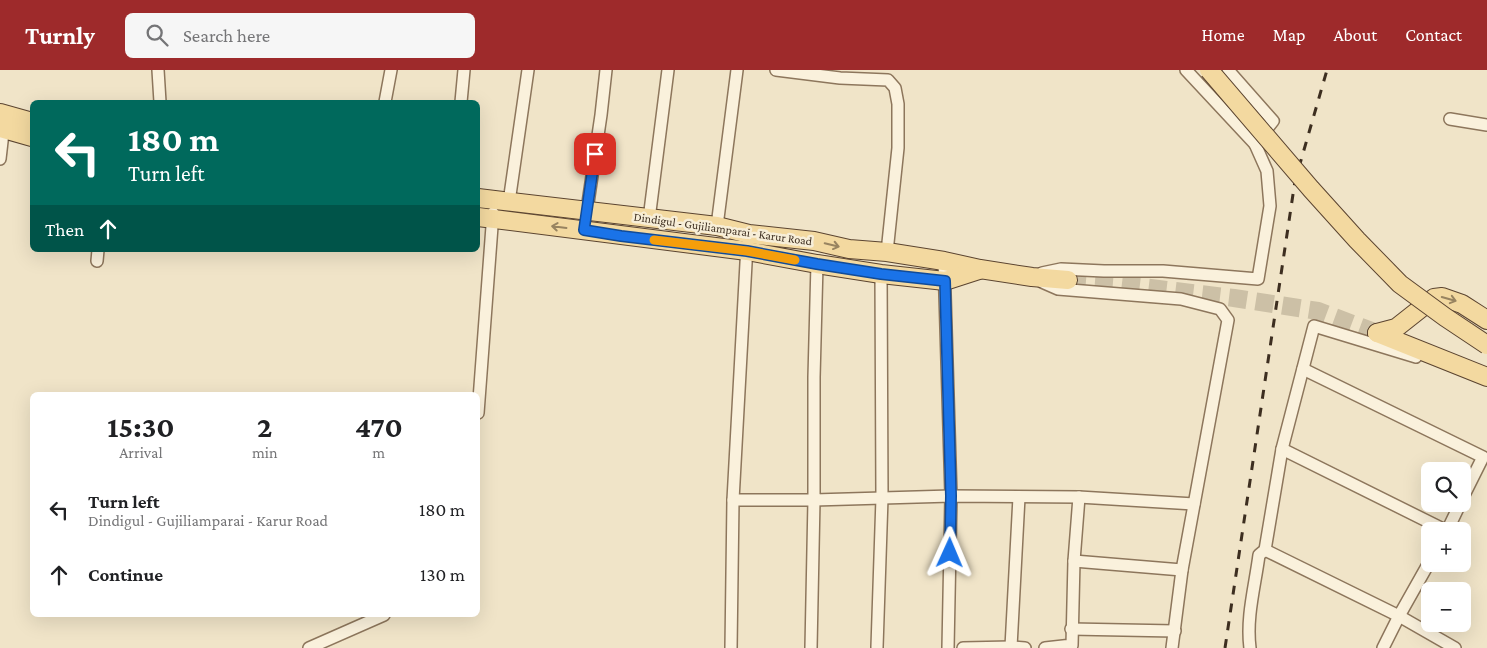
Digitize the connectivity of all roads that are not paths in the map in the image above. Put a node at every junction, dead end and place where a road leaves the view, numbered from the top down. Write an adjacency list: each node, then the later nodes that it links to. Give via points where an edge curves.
1 (158, 70): 12 (street)
2 (391, 70): 13 (street)
3 (464, 70): 14 (street)
4 (528, 70): 22 (street)
5 (606, 70): 23 (street)
6 (668, 70): 25 (street)
7 (737, 70): 26 (street)
8 (776, 70): 29 (street, via 888,80 895,88 898,148)
9 (1186, 70): 20 (street)
10 (1210, 70): 38 (main road, bridge, via 1311,189 1400,284)
11 (1228, 70): 20 (street, via 1273,121)
12 (160, 100)
13 (385, 100)
14 (461, 100)
15 (1450, 119): 18 (street)
16 (2, 121): 17 (main road); 19 (main road); 21 (street)
17 (30, 122)
18 (1487, 125)
19 (30, 136)
20 (1255, 144): 34 (street, via 1268,170 1270,206 1258,279 1163,271 1061,269)
21 (0, 159)
22 (493, 200): 23 (main road, Dindigul - Gujiliamparai - Karur Road); 24 (street)
23 (586, 211): 25 (main road, Dindigul - Gujiliamparai - Karur Road); 27 (street)
24 (485, 217): 27 (main road, one-way to 24); 42 (street)
25 (649, 219): 26 (main road, Dindigul - Gujiliamparai - Karur Road)
26 (717, 226): 28 (main road, Dindigul - Gujiliamparai - Karur Road)
27 (584, 230): 28 (main road, via 621,236)
28 (748, 242): 29 (main road, Dindigul - Gujiliamparai - Karur Road, one-way to 29, via 814,241 849,249); 31 (main road, Dindigul - Gujiliamparai - Karur Road); 50 (street)
29 (887, 252): 30 (main road, Dindigul - Gujiliamparai - Karur Road)
30 (944, 261): 32 (main road, Dindigul - Gujiliamparai - Karur Road); 36 (street)
31 (817, 264): 33 (main road, Dindigul - Gujiliamparai - Karur Road); 51 (street)
32 (980, 270): 34 (main road, Dindigul - Gujiliamparai - Karur Road); 36 (main road, Dindigul - Gujiliamparai - Karur Road)
33 (881, 274): 36 (main road, Dindigul - Gujiliamparai - Karur Road); 49 (street)
34 (1028, 277): 35 (main road, Dindigul - Gujiliamparai - Karur Road); 52 (street, via 1058,289 1181,299 1220,309 1228,320)
35 (1068, 280)
36 (945, 281): 46 (street)
37 (1487, 320): 40 (main road, one-way to 37, via 1377,333 1396,328 1434,298 1442,296)
38 (1487, 346)
39 (1303, 369): 41 (street, via 1314,326 1447,368); 43 (street); 44 (street)
40 (1487, 377)
41 (1487, 386)
42 (479, 392)
43 (1282, 450): 53 (street); 54 (street)
44 (1485, 454): 45 (street)
45 (1471, 481)
46 (951, 496): 47 (street); 49 (street); 67 (street)
47 (1019, 497): 48 (street); 62 (street)
48 (1079, 497): 52 (street); 55 (street)
49 (882, 498): 51 (street); 66 (street)
50 (732, 500): 51 (street); 64 (street)
51 (814, 500): 65 (street)
52 (1194, 504): 56 (street)
53 (1429, 522)
54 (1265, 550): 58 (street); 72 (street, via 1260,555 1250,614)
55 (1074, 561): 56 (street); 60 (street)
56 (1182, 570): 61 (street)
57 (1424, 572): 58 (street)
58 (1399, 616): 73 (street); 74 (street)
59 (379, 617): 63 (street)
60 (1071, 629): 61 (street); 70 (street, via 1072,645)
61 (1175, 631): 71 (street)
62 (1011, 647): 68 (street); 69 (street)
63 (309, 648)
64 (731, 648)
65 (810, 648)
66 (880, 648)
67 (948, 648)
68 (963, 648)
69 (1025, 648)
70 (1045, 648)
71 (1172, 648)
72 (1250, 648)
73 (1384, 648)
74 (1455, 648)

